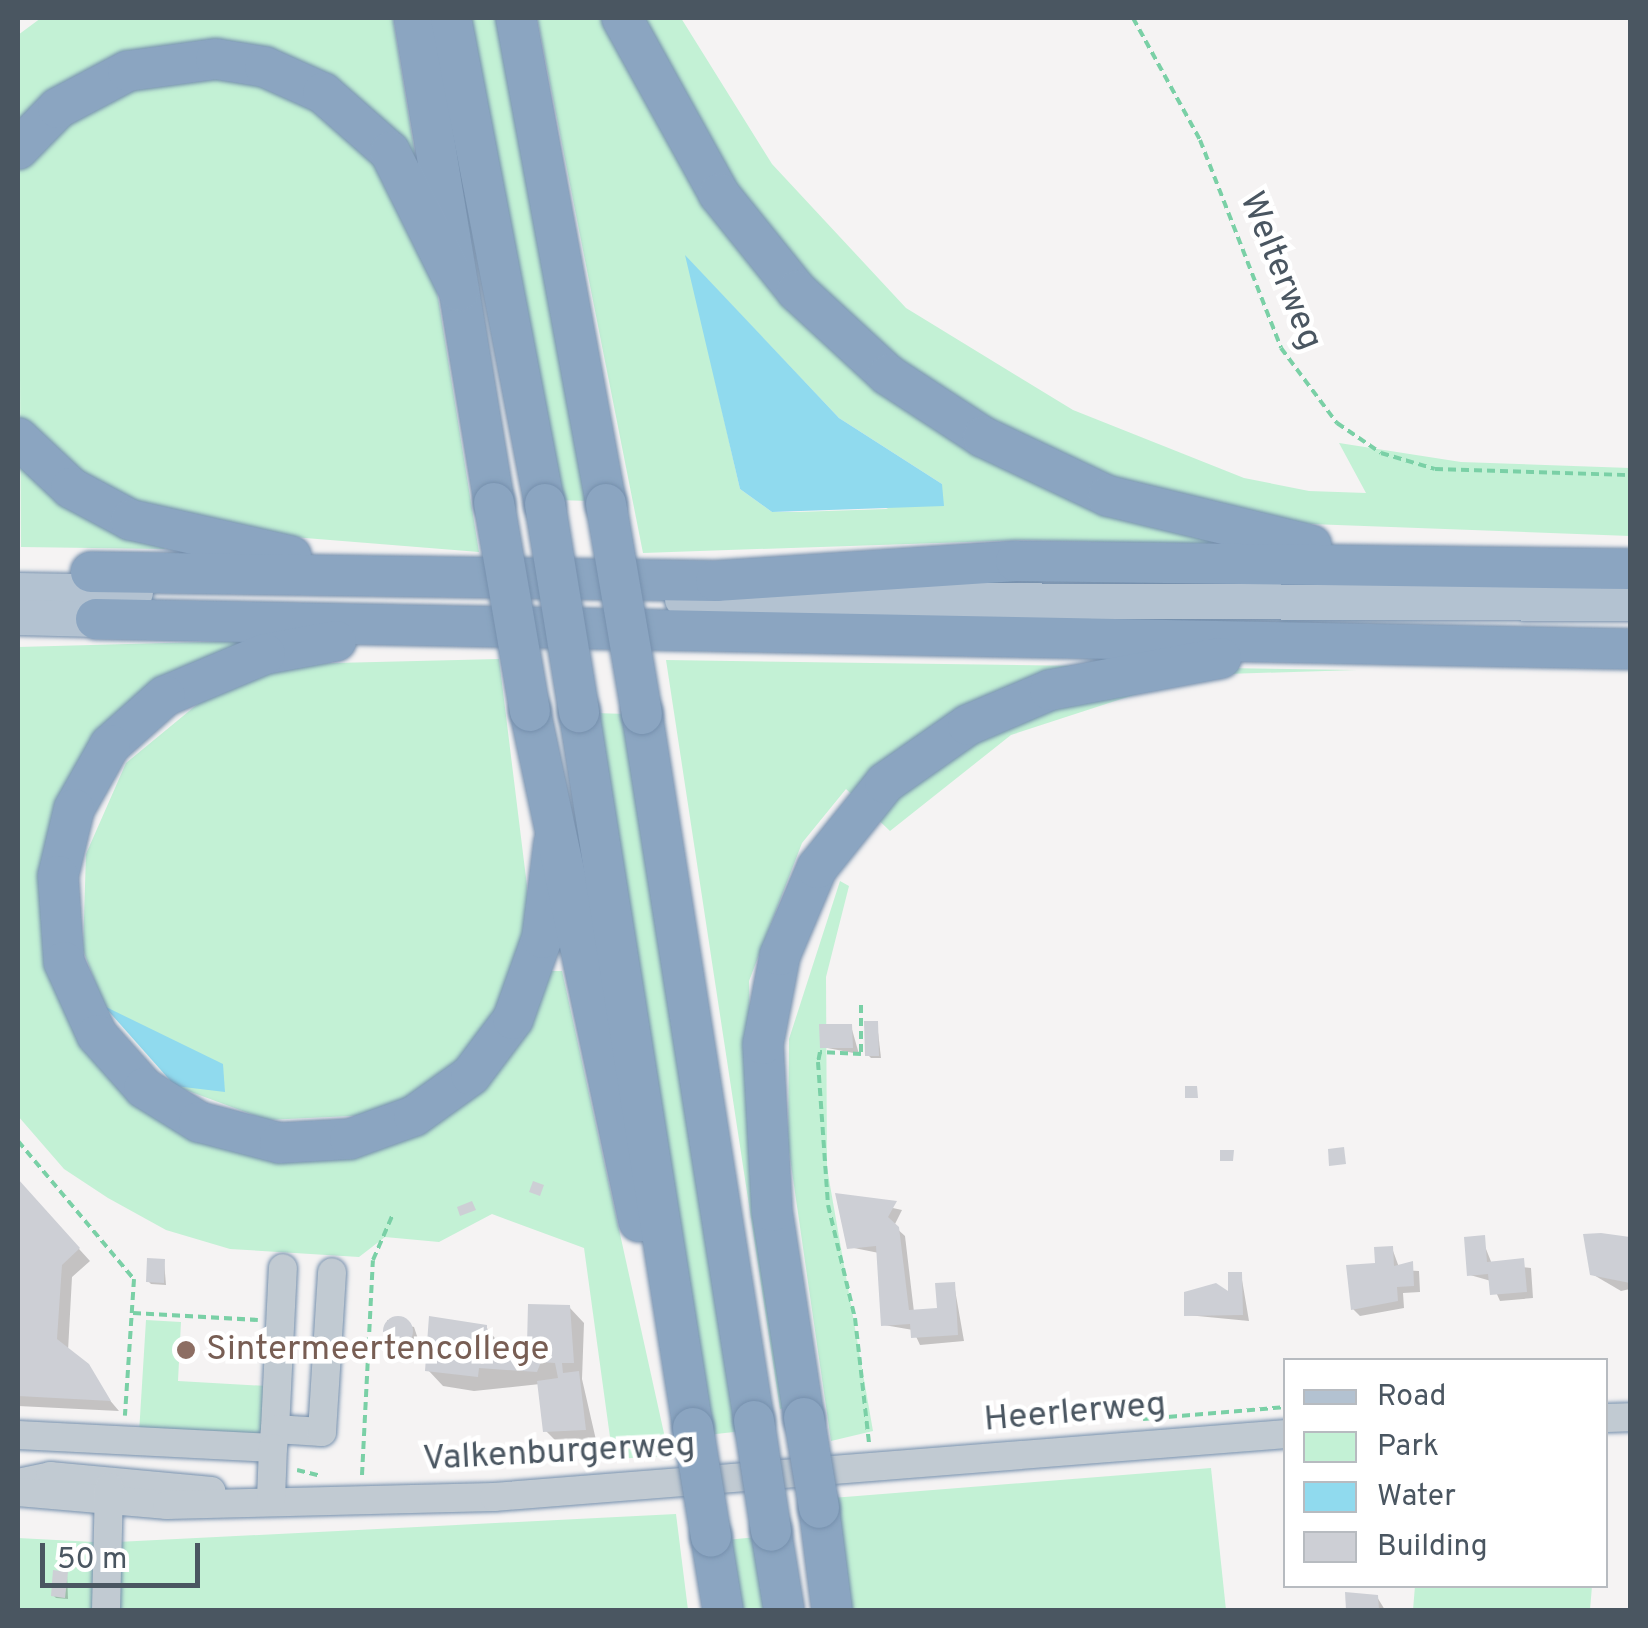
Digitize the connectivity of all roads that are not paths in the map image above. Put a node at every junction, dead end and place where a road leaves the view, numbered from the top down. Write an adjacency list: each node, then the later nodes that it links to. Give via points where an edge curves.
1 (414, 18): 6 (highway)
2 (451, 18): 23 (highway, bridge, via 545,504)
3 (516, 18): 34 (highway, bridge, via 642,714)
4 (622, 18): 8 (highway, via 680,134 742,225 838,332 926,403 1015,454 1143,508)
5 (18, 148): 6 (highway, via 58,108 128,71 205,59 265,67 324,93 390,152)
6 (460, 291): 20 (highway, bridge)
7 (18, 438): 12 (highway, via 71,488 132,520)
8 (1446, 566): 9 (highway); 12 (highway, via 1016,561 716,581)
9 (1630, 569)
10 (18, 570): 11 (main road)
11 (91, 572): 12 (highway)
12 (381, 576)
13 (18, 590): 14 (main road)
14 (1630, 603)
15 (18, 617): 16 (main road)
16 (96, 618): 17 (highway)
17 (433, 628): 18 (highway); 20 (highway, via 264,654 188,682 125,726 83,788 61,853 60,942 81,1008 117,1062 198,1122 280,1144 376,1132 455,1090 501,1038 542,938)
18 (1319, 641): 19 (highway); 35 (highway, bridge, via 1117,674 993,712 904,767 832,844 791,922 763,1044 770,1195)
19 (1630, 648)
20 (554, 843): 23 (highway, via 622,1159)
21 (283, 1268): 26 (street)
22 (332, 1272): 26 (street, via 322,1432)
23 (692, 1419): 33 (highway, bridge)
24 (1283, 1434): 27 (street, Heerlerweg)
25 (18, 1435): 26 (street)
26 (274, 1448): 31 (street)
27 (870, 1468): 31 (street, Valkenburgerweg, via 361,1482)
28 (18, 1483): 29 (street, Valkenburgerweg)
29 (109, 1491): 30 (street, Valkenburgerweg); 31 (street, Valkenburgerweg); 32 (street)
30 (18, 1492)
31 (261, 1499)
32 (106, 1610)
33 (722, 1610)
34 (784, 1610)
35 (832, 1610)

